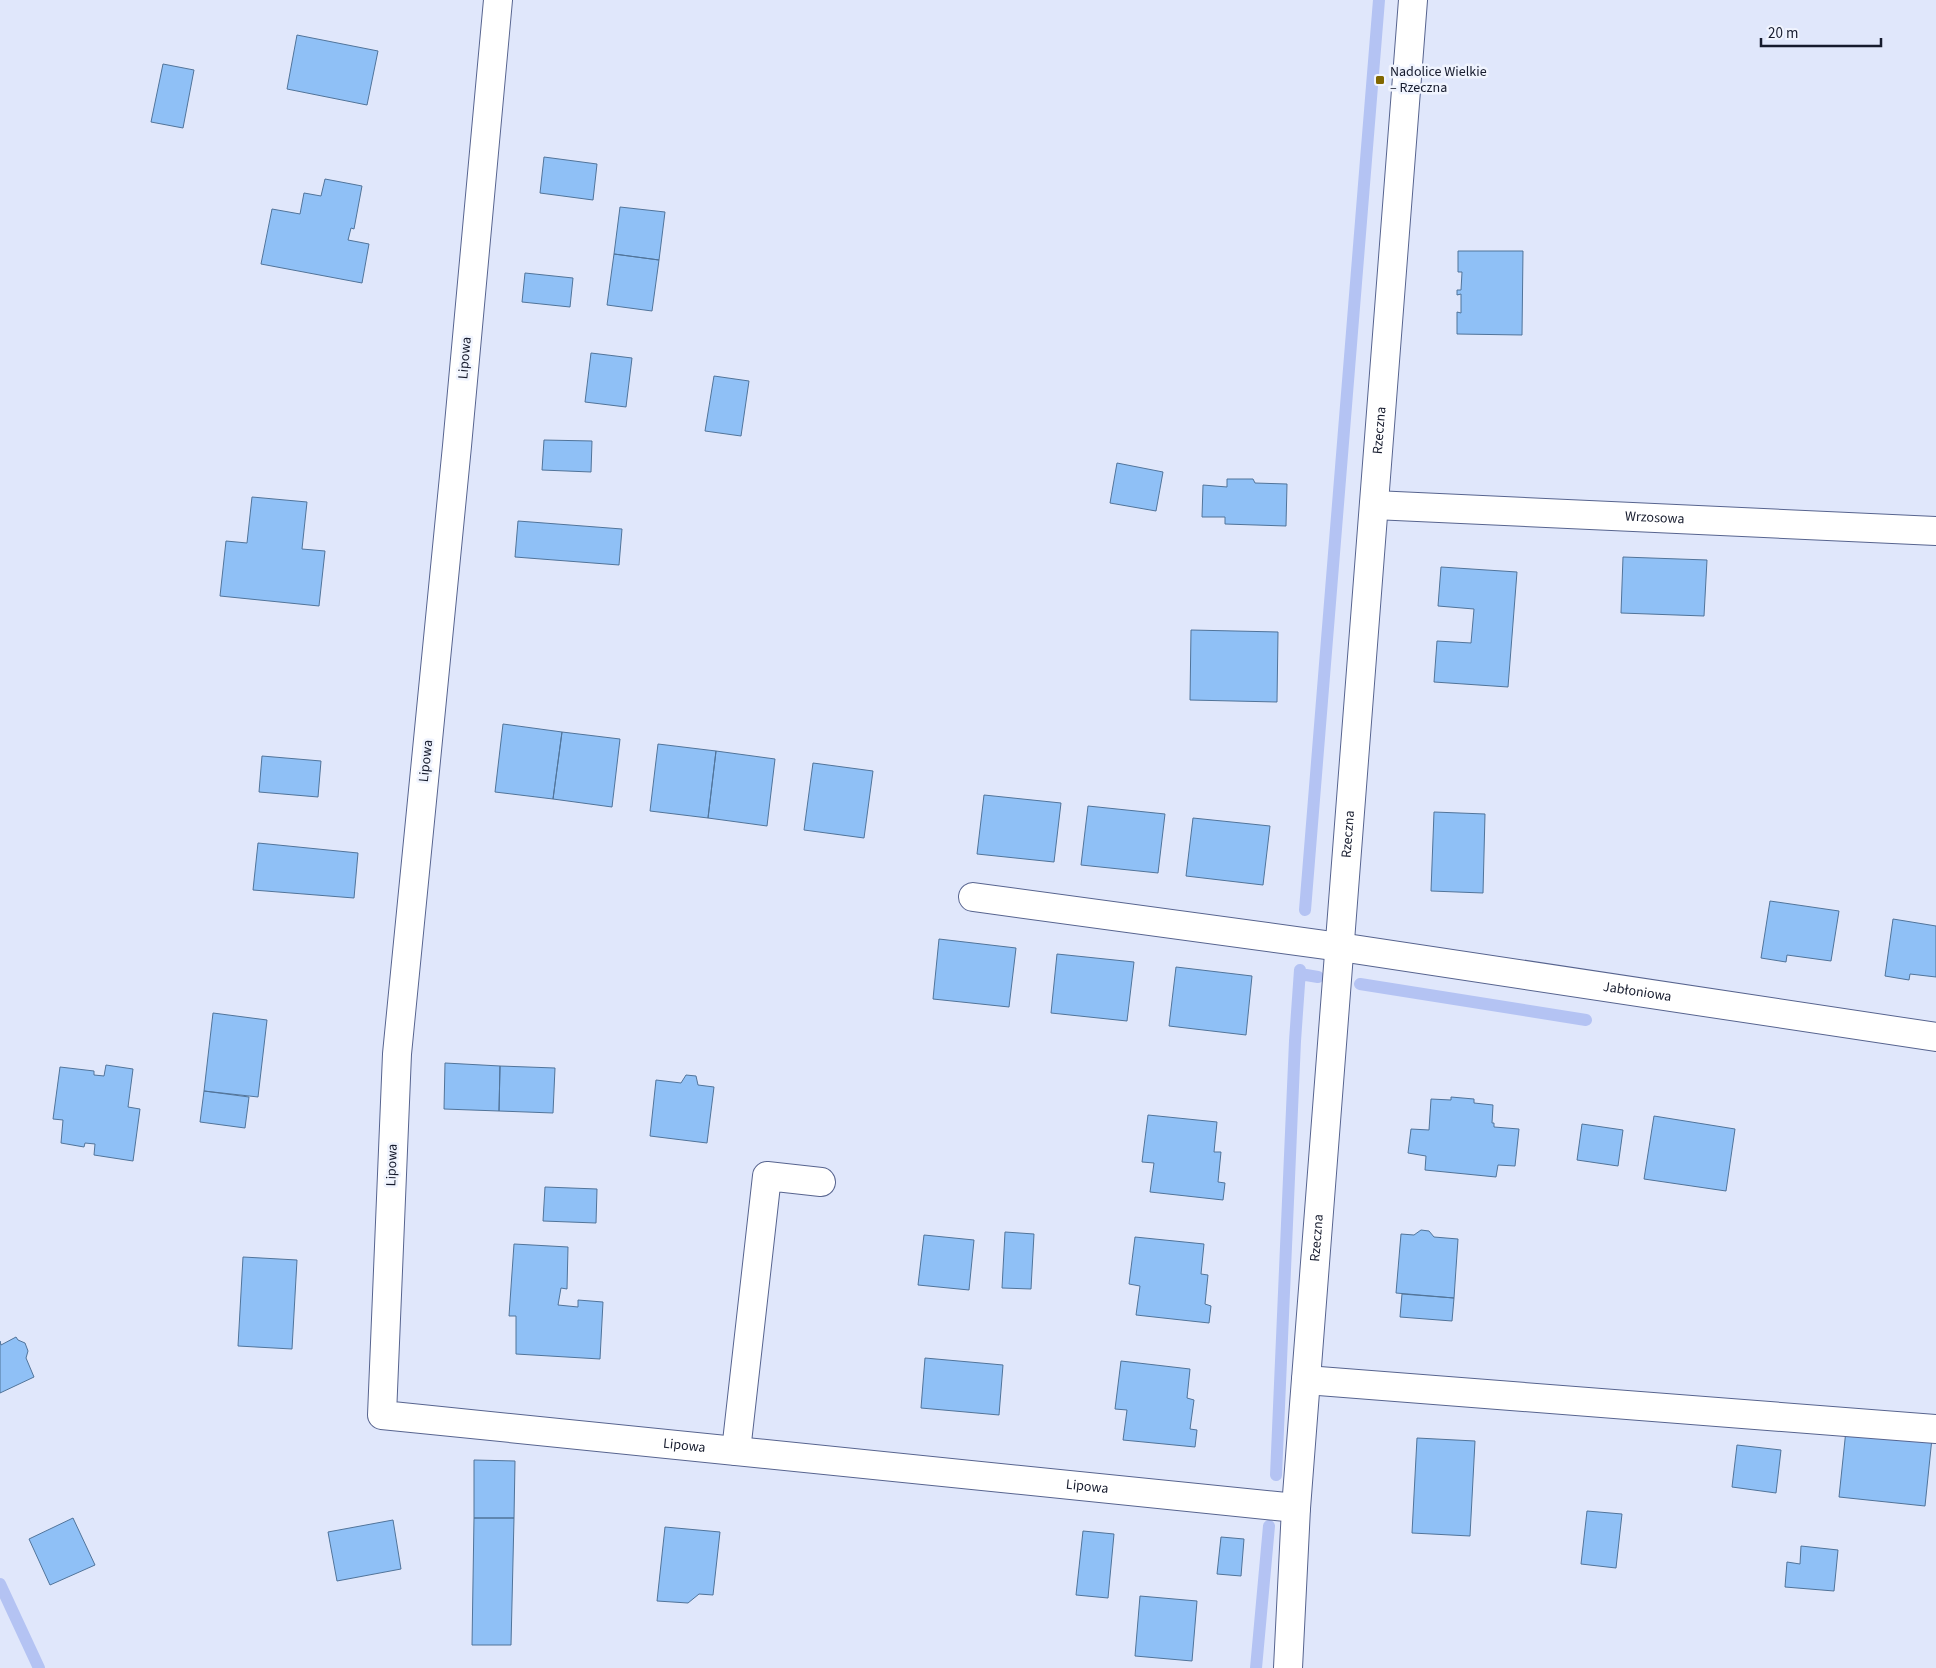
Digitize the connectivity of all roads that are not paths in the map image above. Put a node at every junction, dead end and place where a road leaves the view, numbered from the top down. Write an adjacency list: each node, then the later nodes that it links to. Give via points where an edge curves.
1 (498, 0): 11 (street, Lipowa, via 397,1054 382,1415)
2 (1412, 0): 3 (street, Rzeczna)
3 (1374, 505): 4 (street, Wrzosowa); 6 (street, Rzeczna)
4 (1936, 531)
5 (973, 897): 6 (street, Jabłoniowa)
6 (1340, 948): 7 (street, Jabłoniowa); 9 (street, Rzeczna)
7 (1936, 1037)
8 (822, 1182): 11 (street, via 768,1176)
9 (1306, 1380): 10 (street); 12 (street, Rzeczna)
10 (1936, 1429)
11 (736, 1451): 12 (street, Lipowa)
12 (1296, 1508): 13 (street, Rzeczna)
13 (1288, 1668)

